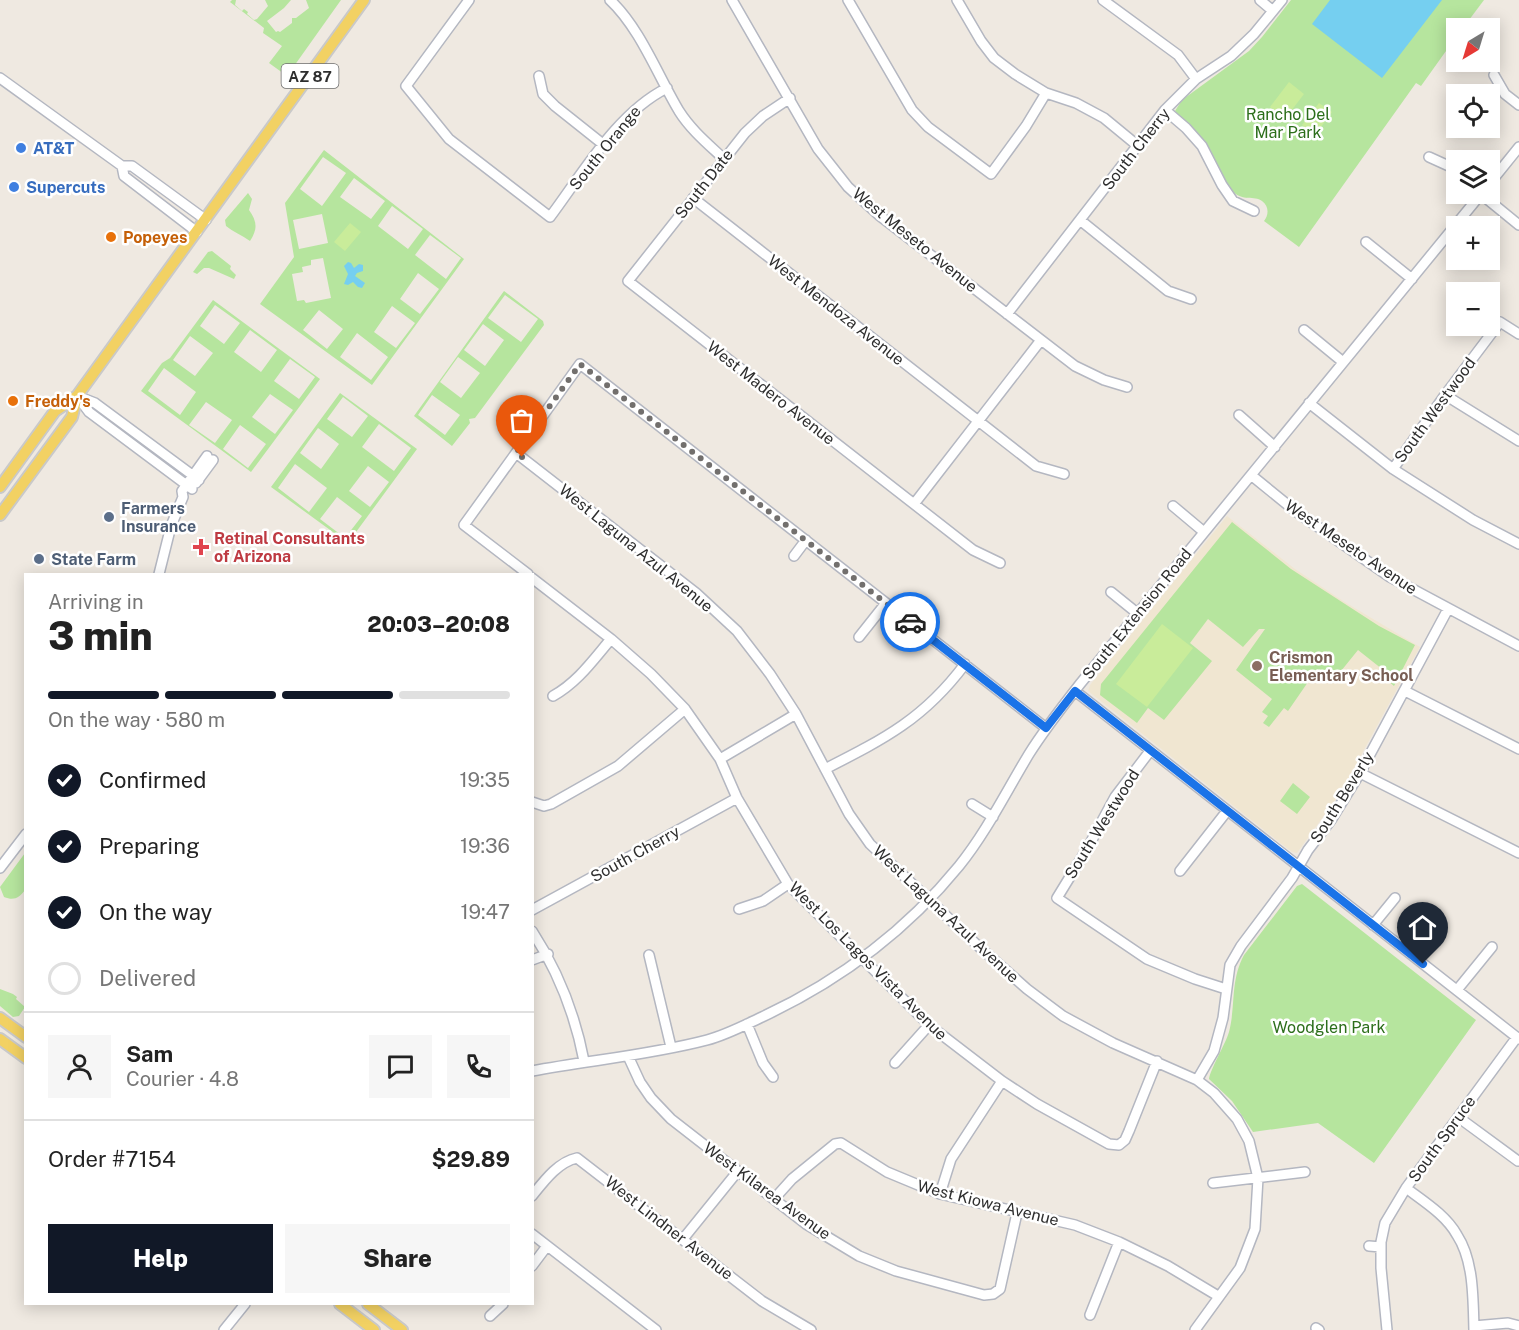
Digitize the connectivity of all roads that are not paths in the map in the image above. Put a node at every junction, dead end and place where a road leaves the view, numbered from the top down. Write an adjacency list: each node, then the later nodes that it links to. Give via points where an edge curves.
1 (364, 0): 32 (main road, AZ 87)
2 (469, 0): 20 (street, South Orange, via 406,86 449,139 550,217)
3 (609, 0): 15 (street, via 634,30)
4 (732, 0): 17 (street, West Meseto Avenue)
5 (848, 0): 16 (street, via 912,110 928,127 991,174)
6 (957, 0): 16 (street, via 994,58)
7 (1103, 0): 14 (street, via 1178,56)
8 (1260, 0): 10 (street)
9 (1282, 0): 10 (street, South Cherry)
10 (1273, 11): 14 (street, South Cherry, via 1231,56)
11 (1494, 75): 18 (street, via 1505,94)
12 (539, 76): 20 (street, via 543,93 555,106)
13 (0, 78): 26 (street)
14 (1196, 79): 19 (street, South Cherry)
15 (667, 88): 20 (street, South Orange, via 640,103); 24 (street, via 697,134)
16 (1046, 93): 21 (street, via 1104,118)
17 (790, 98): 24 (street, South Date, via 763,116); 40 (street, West Meseto Avenue, via 818,149 848,187)
18 (1519, 105)
19 (1165, 110): 21 (street, South Cherry); 31 (street, via 1202,146 1233,201)
20 (604, 145)
21 (1138, 146): 33 (street, South Cherry)
22 (1519, 147): 27 (street)
23 (1429, 157): 25 (street)
24 (724, 159): 28 (street, South Date)
25 (1446, 165)
26 (122, 166): 32 (street, via 132,166); 35 (street, via 124,176)
27 (1500, 171)
28 (693, 198): 38 (street, South Date); 50 (street, West Mendoza Avenue)
29 (1473, 204): 37 (street, South Extension Road)
30 (1493, 204): 34 (street)
31 (1254, 211)
32 (206, 220): 35 (main road, AZ 87)
33 (1080, 220): 39 (street, via 1168,291); 40 (street, South Cherry)
34 (1519, 225)
35 (197, 232): 47 (main road, AZ 87)
36 (1366, 242): 37 (street)
37 (1412, 279): 44 (street, South Extension Road)
38 (628, 281): 61 (street, West Madero Avenue)
39 (1191, 299)
40 (1007, 314): 43 (street, West Meseto Avenue)
41 (1304, 330): 44 (street)
42 (1519, 334): 46 (street, South Westwood, via 1500,322)
43 (1041, 340): 45 (street, West Meseto Avenue, via 1075,366); 50 (street)
44 (1343, 362): 48 (street, South Extension Road)
45 (1127, 387)
46 (1445, 395): 51 (street); 55 (street, South Westwood)
47 (77, 396): 58 (street, via 95,403); 59 (main road, AZ 87, via 55,411); 60 (street, via 88,412); 63 (main road, AZ 87, via 72,417)
48 (1309, 403): 52 (street, South Extension Road); 55 (street)
49 (1239, 415): 52 (street)
50 (979, 422): 56 (street, West Mendoza Avenue, via 1035,466); 61 (street)
51 (1519, 441)
52 (1275, 447): 57 (street, South Extension Road)
53 (516, 453): 65 (street, via 580,364); 70 (street, via 464,525); 84 (street, West Laguna Azul Avenue, via 696,593 737,631)
54 (210, 458): 58 (street)
55 (1393, 469): 66 (street)
56 (1064, 474)
57 (1251, 475): 64 (street, South Extension Road); 74 (street, West Meseto Avenue, via 1336,541)
58 (196, 478): 60 (street)
59 (0, 487)
60 (189, 488): 69 (street, via 171,525)
61 (914, 504): 68 (street, West Madero Avenue, via 973,550)
62 (1173, 506): 64 (street)
63 (0, 515)
64 (1204, 532): 75 (street, South Extension Road)
65 (806, 540): 67 (street); 73 (street)
66 (1519, 544)
67 (794, 556)
68 (1000, 563)
69 (159, 573)
70 (527, 573)
71 (534, 580): 77 (street, West Los Lagos Vista Avenue)
72 (1111, 591): 75 (street)
73 (886, 603): 76 (street); 79 (street)
74 (1448, 609): 78 (street, West Meseto Avenue); 81 (street, South Beverly)
75 (1137, 613): 80 (street, South Extension Road)
76 (859, 638)
77 (610, 639): 82 (street, via 581,675); 83 (street, West Los Lagos Vista Avenue)
78 (1519, 646)
79 (965, 664): 85 (street); 89 (street, via 913,718 877,743)
80 (1075, 691): 85 (street, South Extension Road); 87 (street)
81 (1405, 691): 86 (street); 90 (street, South Beverly)
82 (553, 696)
83 (685, 709): 88 (street, West Los Lagos Vista Avenue); 92 (street, via 618,766 551,804)
84 (796, 714): 88 (street); 89 (street, West Laguna Azul Avenue)
85 (1046, 728): 95 (street, South Extension Road)
86 (1519, 749)
87 (1150, 751): 94 (street); 113 (street, South Westwood, via 1116,797 1057,898 1148,959)
88 (720, 759): 91 (street, West Los Lagos Vista Avenue)
89 (825, 769): 103 (street, West Laguna Azul Avenue, via 870,844)
90 (1360, 773): 97 (street); 99 (street, South Beverly)
91 (736, 798): 101 (street, West Los Lagos Vista Avenue); 104 (street, South Cherry)
92 (534, 803)
93 (972, 804): 95 (street)
94 (1227, 811): 99 (street); 100 (street)
95 (993, 817): 103 (street, South Extension Road)
96 (24, 837): 98 (street)
97 (1519, 853)
98 (0, 868)
99 (1299, 868): 106 (street); 113 (street, South Beverly, via 1241,946 1230,965)
100 (1180, 871)
101 (788, 884): 105 (street, via 763,901); 111 (street, West Los Lagos Vista Avenue)
102 (1395, 898): 106 (street)
103 (930, 899): 111 (street, South Extension Road); 125 (street, West Laguna Azul Avenue, via 1027,989 1063,1016)
104 (534, 909)
105 (739, 909)
106 (1373, 925): 114 (street)
107 (534, 934): 109 (street)
108 (1492, 947): 114 (street)
109 (548, 954): 112 (street); 124 (street, via 566,995)
110 (649, 955): 121 (street)
111 (862, 958): 116 (street, South Extension Road, via 824,985); 117 (street, West Los Lagos Vista Avenue)
112 (534, 959)
113 (1226, 989): 129 (street, South Beverly, via 1214,1051)
114 (1456, 990): 119 (street)
115 (0, 1018): 118 (main road)
116 (747, 1024): 121 (street, South Extension Road, via 708,1040); 128 (street, via 763,1064)
117 (929, 1025): 126 (street); 130 (street, West Los Lagos Vista Avenue)
118 (24, 1036)
119 (1518, 1038): 131 (street, South Spruce)
120 (0, 1039): 123 (main road)
121 (671, 1047): 122 (street, South Extension Road)
122 (628, 1056): 124 (street, South Extension Road); 133 (street, West Kilarea Avenue, via 646,1090 671,1119)
123 (24, 1057)
124 (584, 1061): 127 (street, South Extension Road)
125 (1157, 1061): 129 (street, West Laguna Azul Avenue); 130 (street, West Los Lagos Vista Avenue, via 1125,1140 1119,1145 1108,1144)
126 (895, 1063)
127 (534, 1071)
128 (773, 1077)
129 (1197, 1080): 135 (street, West Laguna Azul Avenue, via 1237,1119 1249,1141)
130 (1002, 1081): 139 (street, via 951,1159)
131 (1458, 1117): 132 (street); 137 (street, South Spruce)
132 (1518, 1161)
133 (738, 1171): 140 (street, West Kilarea Avenue); 143 (street)
134 (1305, 1172): 135 (street)
135 (1258, 1178): 136 (street); 149 (street, West Laguna Azul Avenue, via 1255,1229 1240,1268)
136 (1213, 1183)
137 (1406, 1188): 147 (street, South Spruce, via 1385,1223); 157 (street, via 1457,1234 1471,1279)
138 (534, 1194): 143 (street, West Lindner Avenue, via 568,1160 577,1158)
139 (940, 1194): 140 (street, West Kiowa Avenue, via 887,1172 841,1143 800,1171); 141 (street, West Kiowa Avenue)
140 (774, 1199): 141 (street, West Kilarea Avenue, via 859,1256 984,1295 1000,1289)
141 (1017, 1213): 144 (street, West Kiowa Avenue, via 1075,1225)
142 (534, 1236): 145 (street)
143 (683, 1239): 162 (street, West Lindner Avenue, via 762,1301)
144 (1119, 1242): 149 (street, West Kiowa Avenue); 155 (street)
145 (548, 1246): 148 (street); 161 (street)
146 (1369, 1246): 147 (street)
147 (1381, 1247): 164 (street, South Spruce)
148 (534, 1264)
149 (1218, 1296): 163 (street, West Laguna Azul Avenue)
150 (244, 1305): 158 (street)
151 (341, 1305): 159 (main road)
152 (369, 1305): 160 (main road)
153 (502, 1305): 154 (street)
154 (490, 1316)
155 (1090, 1316)
156 (1519, 1326): 157 (street, via 1508,1323)
157 (1474, 1328)
158 (224, 1330)
159 (374, 1330)
160 (402, 1330)
161 (656, 1330)
162 (811, 1330)
163 (1195, 1330)
164 (1387, 1330)

